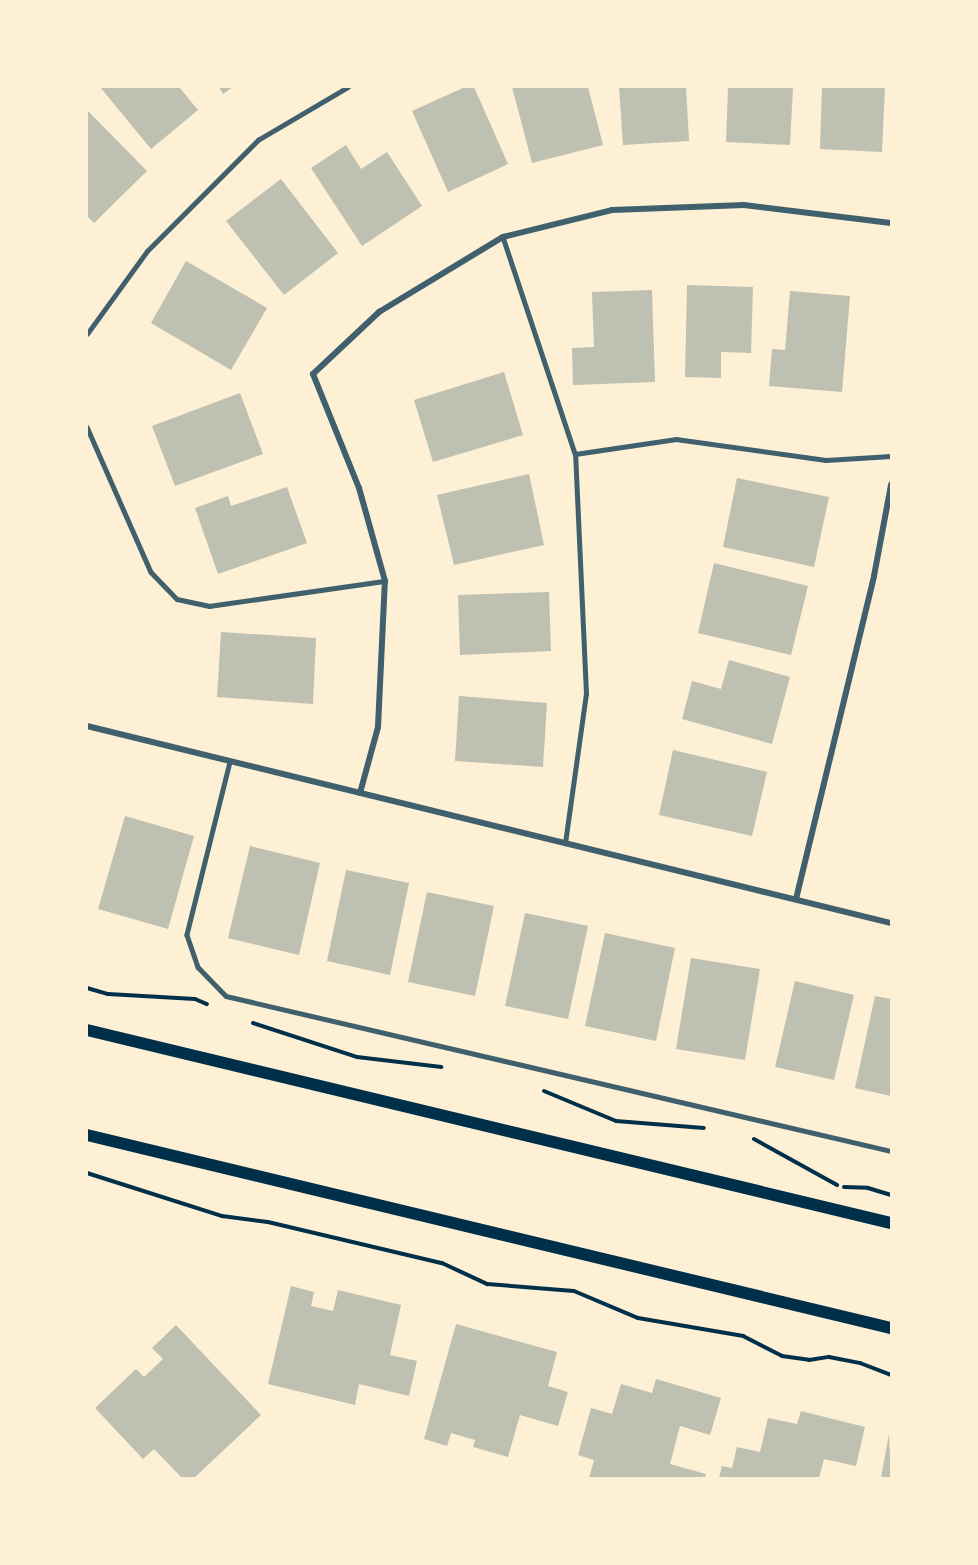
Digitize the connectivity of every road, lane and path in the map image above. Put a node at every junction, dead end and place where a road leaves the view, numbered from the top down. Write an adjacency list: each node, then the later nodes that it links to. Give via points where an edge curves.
1 (348, 87): 4 (lane, via 258,140 147,250)
2 (891, 223): 3 (street, via 744,205 612,210)
3 (503, 237): 6 (lane); 9 (street, via 379,312 313,374 358,488)
4 (87, 334)
5 (87, 427): 9 (lane, via 151,572 177,599 209,606)
6 (575, 454): 7 (lane, via 676,439 826,460); 13 (lane, via 586,694)
7 (891, 456)
8 (891, 485): 14 (street, via 874,576)
9 (385, 581): 12 (street, via 378,727)
10 (87, 726): 11 (street)
11 (230, 762): 12 (street); 25 (lane, via 187,935 198,967 225,996)
12 (360, 793): 13 (street)
13 (565, 843): 14 (street)
14 (796, 899): 15 (street)
15 (891, 922)
16 (87, 988): 17 (path, via 108,994 195,999)
17 (216, 1008)
18 (246, 1020): 20 (path, via 357,1057)
19 (87, 1030): 28 (main road)
20 (443, 1067)
21 (534, 1086): 22 (path, via 616,1121)
22 (706, 1128)
23 (87, 1135): 29 (main road)
24 (751, 1137): 27 (path, via 822,1180)
25 (891, 1150)
26 (87, 1173): 30 (path, via 222,1216 268,1222 441,1263 487,1284 574,1291 638,1318 743,1336 782,1356 809,1360 829,1357)
27 (891, 1195)
28 (891, 1223)
29 (891, 1328)
30 (891, 1375)

